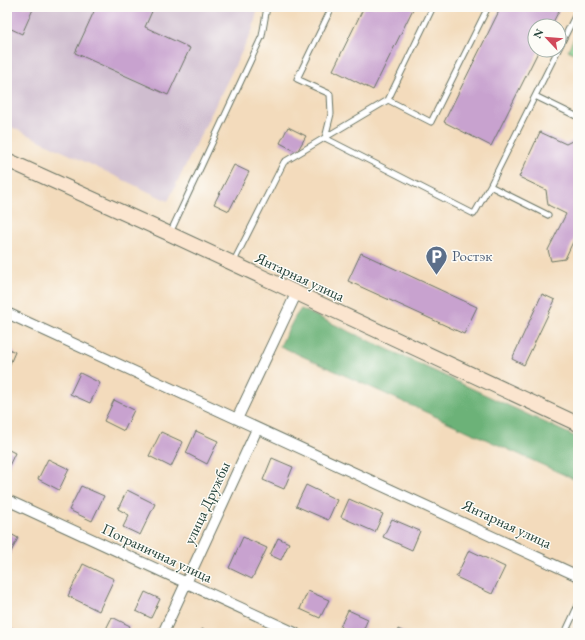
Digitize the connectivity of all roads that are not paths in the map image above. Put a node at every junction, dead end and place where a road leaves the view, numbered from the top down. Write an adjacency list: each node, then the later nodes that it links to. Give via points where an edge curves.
1 (267, 7): 15 (lane, via 262,36)
2 (332, 7): 11 (lane, via 297,79 330,94 331,114)
3 (434, 7): 9 (lane)
4 (488, 7): 9 (lane, via 431,122)
5 (578, 10): 6 (lane)
6 (567, 33)
7 (554, 58): 8 (lane)
8 (535, 96): 10 (lane); 13 (lane)
9 (388, 100): 11 (lane)
10 (578, 117)
11 (325, 138): 13 (lane, via 474,214); 16 (lane, via 284,162)
12 (7, 160): 15 (street, Янтарная улица)
13 (490, 186): 14 (lane)
14 (548, 215)
15 (170, 234): 16 (street, Янтарная улица)
16 (233, 264): 17 (street, Янтарная улица)
17 (296, 294): 19 (street); 20 (street, Янтарная улица)
18 (7, 312): 19 (street, Янтарная улица)
19 (237, 419): 21 (street, Янтарная улица)
20 (578, 424)
21 (258, 429): 23 (street, Янтарная улица); 24 (street, улица Дружбы)
22 (7, 500): 24 (street, Пограничная улица)
23 (578, 576)
24 (186, 583): 26 (street, улица Дружбы); 27 (street, Пограничная улица)
25 (578, 605): 28 (lane)
26 (163, 633)
27 (295, 633)
28 (565, 633)

